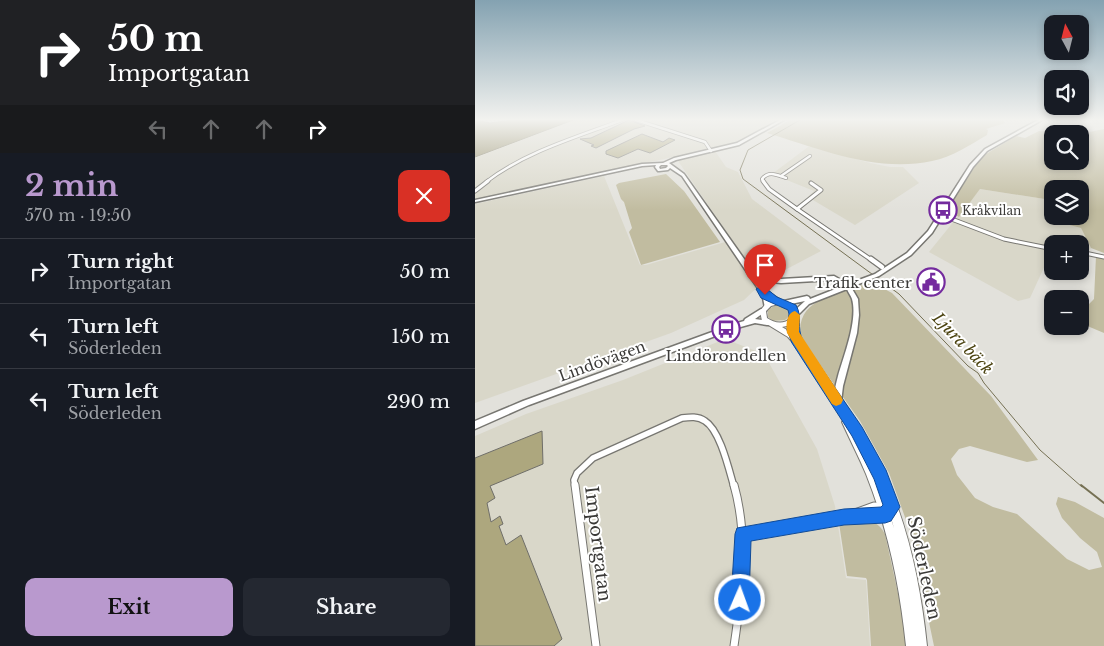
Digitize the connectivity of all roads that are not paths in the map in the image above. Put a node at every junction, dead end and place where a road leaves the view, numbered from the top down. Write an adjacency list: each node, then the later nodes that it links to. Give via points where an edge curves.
1 (549, 150): 16 (street, via 493,176)
2 (714, 150): 4 (main road)
3 (987, 150): 19 (main road, via 971,166)
4 (711, 151): 6 (main road)
5 (810, 156): 13 (street)
6 (680, 158): 7 (main road); 8 (main road)
7 (662, 164): 8 (main road); 9 (main road); 10 (main road)
8 (670, 165): 11 (main road); 12 (main road)
9 (636, 167): 10 (main road); 17 (main road)
10 (657, 169): 11 (main road)
11 (665, 170): 12 (main road)
12 (683, 175): 25 (main road)
13 (781, 176): 14 (street); 18 (street, via 773,173 765,175 762,180)
14 (786, 178)
15 (811, 183): 18 (street, via 821,190)
16 (475, 191)
17 (475, 201)
18 (797, 209): 24 (street)
19 (941, 215): 20 (street, via 1004,239); 21 (main road)
20 (1044, 247)
21 (913, 249): 24 (main road); 26 (main road, via 906,257)
22 (1089, 254): 23 (street)
23 (1104, 257)
24 (882, 268): 26 (main road)
25 (751, 274): 27 (main road, via 776,280 834,278); 28 (main road)
26 (873, 274): 27 (main road)
27 (845, 285): 29 (main road); 31 (main road, via 803,304); 36 (main road, via 854,296 857,308)
28 (762, 289): 29 (main road); 30 (main road, via 767,301)
29 (783, 303): 30 (main road); 31 (main road, via 793,308)
30 (765, 309): 32 (main road, Lindövägen); 33 (main road, via 764,320)
31 (794, 316): 33 (main road, via 786,325); 34 (main road, Söderleden, via 793,330)
32 (739, 324): 33 (main road, Lindövägen, via 755,321); 37 (main road, Lindövägen)
33 (771, 324): 34 (main road, Söderleden, via 790,334)
34 (798, 343): 35 (main road, Söderleden)
35 (831, 393): 36 (main road, Söderleden); 38 (main road, Söderleden, via 864,458)
36 (838, 403): 39 (main road, Söderleden, via 869,452)
37 (475, 425)
38 (881, 504): 39 (main road, Söderleden); 40 (street)
39 (889, 511): 40 (street); 44 (main road, Söderleden); 45 (main road, Söderleden, via 912,579)
40 (844, 517): 41 (street)
41 (743, 534): 42 (street, Importgatan, via 736,494 716,432 702,418 682,418 584,464 574,480); 43 (street, Importgatan)
42 (595, 646)
43 (734, 646)
44 (912, 646)
45 (921, 646)

